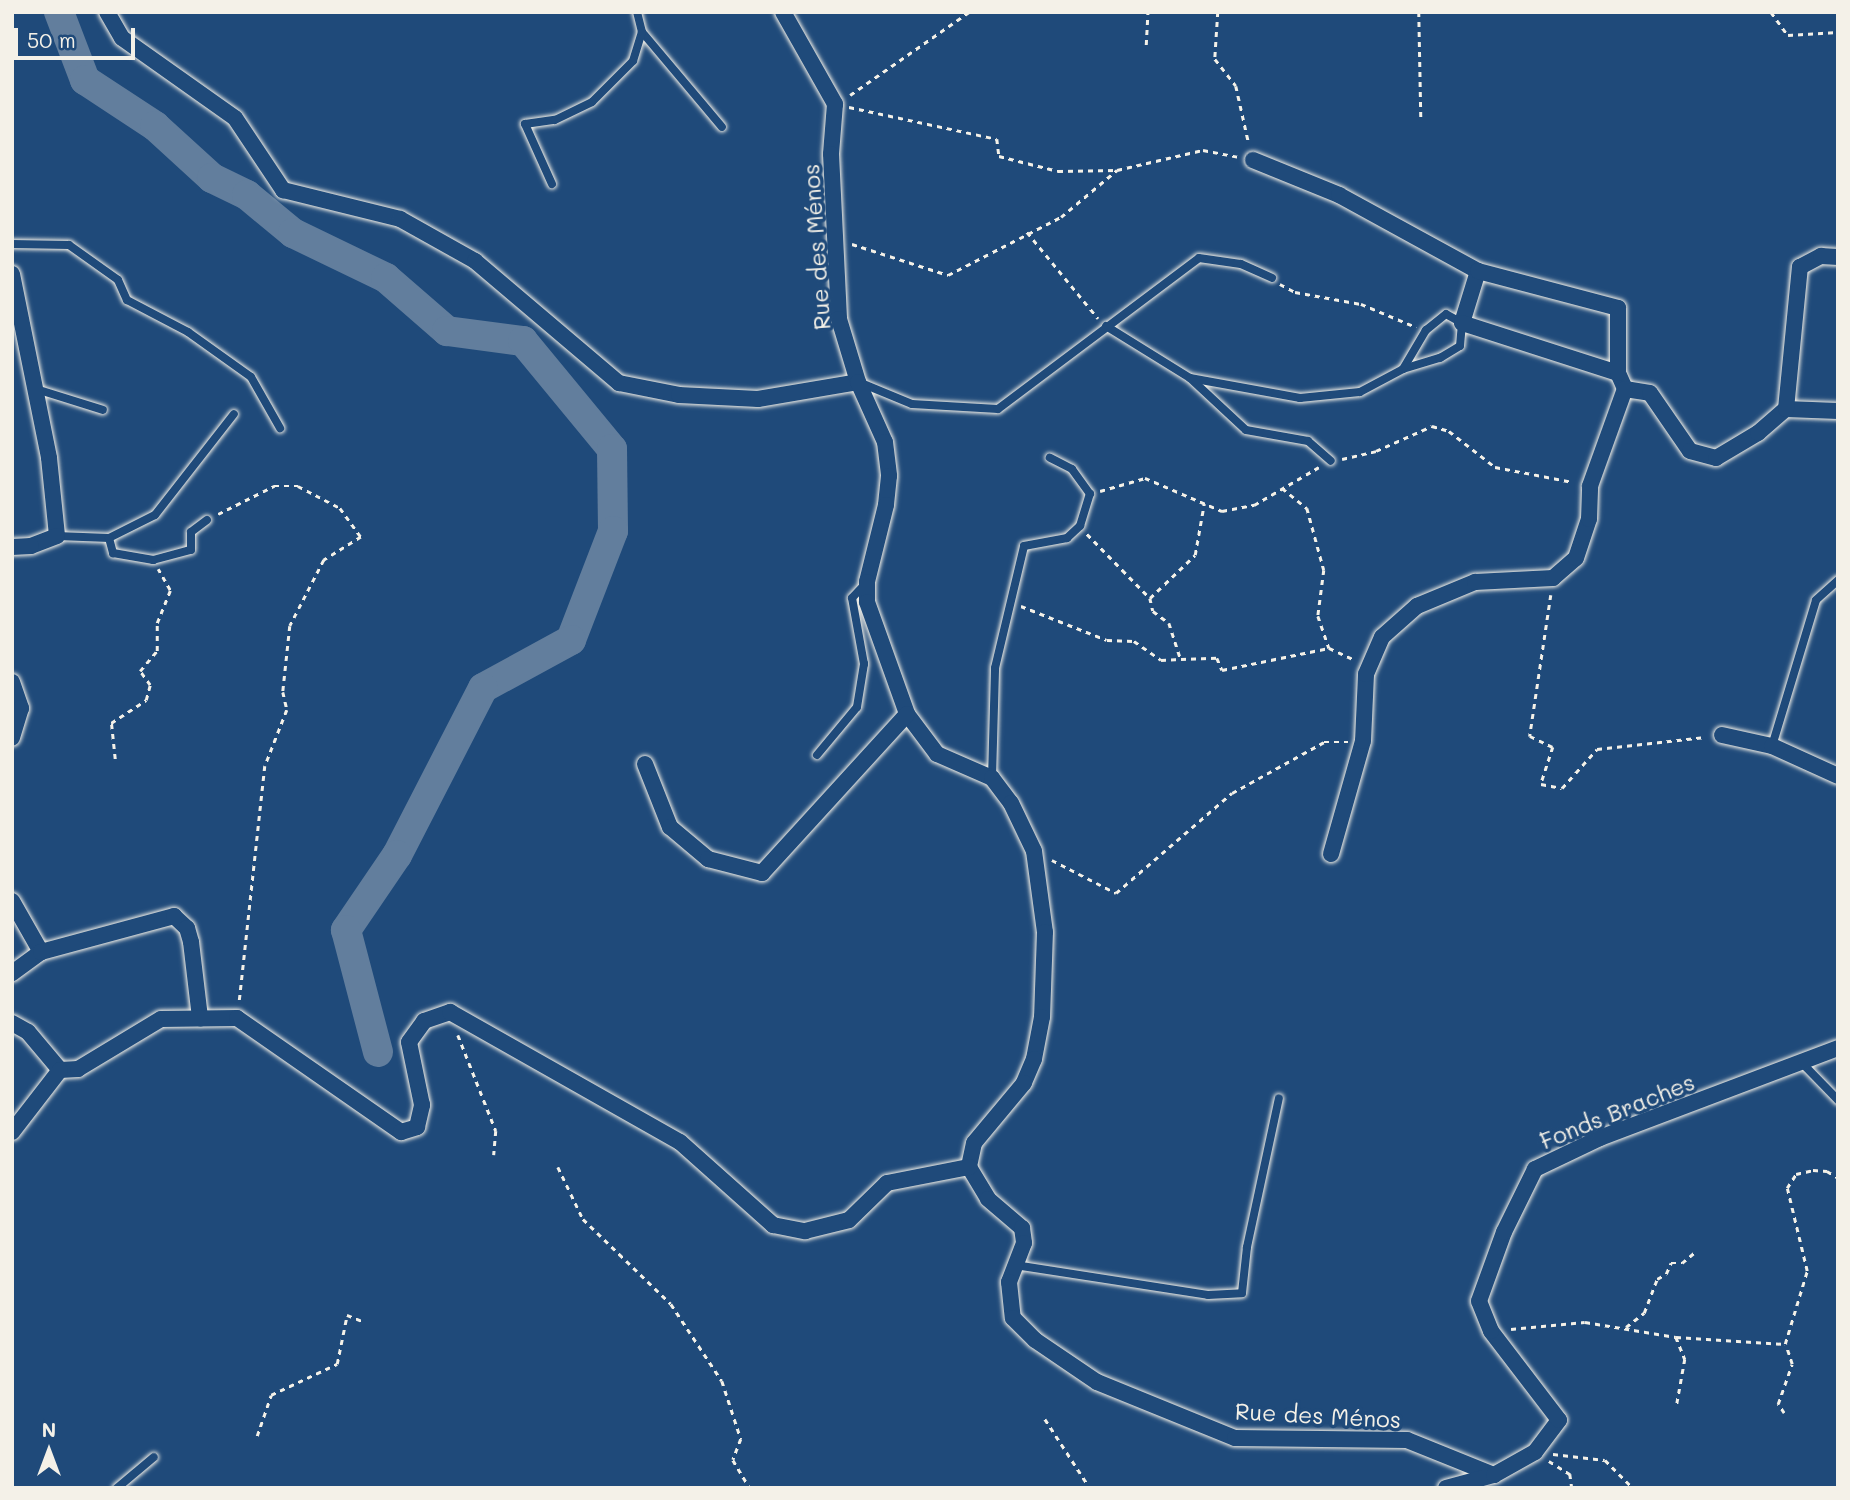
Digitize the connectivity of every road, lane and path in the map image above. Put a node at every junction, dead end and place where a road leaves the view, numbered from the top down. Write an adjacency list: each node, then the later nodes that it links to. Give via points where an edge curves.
1 (107, 12): 31 (street, via 122,38 235,118 283,190 400,219 475,261 619,383 679,395 758,399)
2 (637, 12): 9 (lane)
3 (783, 12): 12 (street)
4 (969, 12): 12 (path)
5 (1148, 12): 11 (path)
6 (1218, 12): 15 (path, via 1215,59 1237,86)
7 (1419, 12): 13 (path)
8 (1770, 12): 10 (path, via 1788,35)
9 (642, 32): 14 (lane); 17 (lane, via 634,61 592,102 555,120 525,124)
10 (1838, 32)
11 (1146, 45)
12 (835, 104): 16 (path, via 997,139 999,156 1058,171); 19 (street, Rue des Ménos, via 831,154)
13 (1421, 121)
14 (722, 128)
15 (1253, 160): 16 (path, via 1203,150); 22 (street, via 1339,195)
16 (1117, 170): 18 (path, via 1061,217)
17 (552, 184)
18 (1027, 232): 19 (path, via 948,275); 26 (path, via 1073,293)
19 (835, 239): 31 (street, Rue des Ménos, via 839,319)
20 (12, 244): 38 (lane, via 69,245 118,280 127,300 188,332 251,377)
21 (1838, 257): 34 (street, via 1821,256 1800,267)
22 (1478, 271): 25 (street); 29 (street, via 1618,308)
23 (12, 274): 32 (street, via 21,302)
24 (1272, 278): 26 (lane, via 1241,264 1199,258); 27 (path, via 1295,292 1340,297)
25 (1462, 323): 27 (lane, via 1446,314); 28 (lane, via 1460,346 1440,358); 29 (street)
26 (1106, 326): 30 (lane); 31 (lane, via 1036,385 998,409 912,404)
27 (1426, 330): 28 (lane)
28 (1402, 369): 30 (lane, via 1360,393 1300,398)
29 (1618, 373): 33 (street)
30 (1190, 378): 40 (lane, via 1246,430 1308,441)
31 (859, 382): 53 (street, Rue des Ménos, via 885,442 889,476)
32 (33, 388): 35 (lane); 47 (street, via 49,458)
33 (1625, 389): 34 (street, via 1650,393 1690,451 1716,458 1758,433); 41 (street)
34 (1786, 409): 36 (street)
35 (103, 411)
36 (1838, 411)
37 (234, 414): 48 (lane, via 155,515)
38 (280, 428)
39 (1050, 458): 43 (lane, via 1072,469)
40 (1331, 461): 41 (path, via 1376,451 1432,426 1450,431 1495,467); 42 (path)
41 (1590, 486): 51 (street, via 1589,519 1576,558)
42 (1282, 488): 44 (path, via 1254,505 1222,511); 56 (path, via 1307,508 1325,570 1318,616)
43 (1090, 494): 44 (path, via 1145,478); 46 (lane)
44 (1204, 503): 54 (path, via 1195,555)
45 (207, 520): 50 (lane, via 191,532 191,550); 77 (path, via 274,486 298,486 340,508 361,537 324,559 290,626 283,692 287,710 265,766)
46 (1080, 526): 54 (path); 55 (lane, via 1067,538 1024,546)
47 (57, 536): 48 (lane); 49 (street, via 31,546)
48 (109, 538): 50 (lane, via 113,553)
49 (12, 547)
50 (153, 560): 66 (path, via 170,590 157,623 157,651 140,671 150,685 146,700 111,723)
51 (1553, 578): 58 (street, via 1475,582 1417,606 1382,637); 61 (path, via 1530,736 1553,747 1541,784 1562,788 1597,749)
52 (1838, 580): 64 (lane, via 1816,600)
53 (867, 582): 60 (street, Rue des Ménos, via 867,602); 65 (lane, via 852,598 864,664 857,708)
54 (1150, 598): 57 (path, via 1153,611 1169,623)
55 (1011, 602): 57 (path, via 1107,640 1134,641 1161,660); 69 (lane, via 995,668)
56 (1329, 648): 57 (path, via 1222,670 1217,658); 58 (path, via 1352,656)
57 (1181, 659)
58 (1366, 674): 63 (street)
59 (12, 682): 62 (street, via 21,708)
60 (907, 714): 67 (street, via 762,873 708,859 670,827); 69 (street, Rue des Ménos, via 937,754)
61 (1722, 735): 64 (street)
62 (12, 738)
63 (1363, 741): 70 (path, via 1324,742 1232,793 1116,893); 71 (street)
64 (1772, 747): 68 (street)
65 (817, 755)
66 (115, 759)
67 (645, 764)
68 (1838, 776)
69 (992, 778): 70 (street, via 1011,803)
70 (1034, 850): 87 (street, via 1045,932 1042,1017 1034,1059 1024,1083 974,1143)
71 (1331, 854)
72 (12, 901): 73 (street)
73 (41, 952): 74 (street); 76 (street, via 174,916 187,928 191,942)
74 (12, 973)
75 (450, 1012): 77 (street, via 424,1021 409,1042 422,1105 417,1127 401,1132); 85 (path, via 496,1131); 87 (street, via 680,1142 773,1225 805,1231 849,1220 887,1183)
76 (200, 1018): 77 (street); 81 (street, via 161,1019 78,1069)
77 (237, 1018)
78 (12, 1023): 81 (street, via 27,1032)
79 (1838, 1048): 80 (street, Fonds Braches)
80 (1802, 1063): 83 (lane); 93 (street, Fonds Braches, via 1600,1138 1535,1169 1504,1232 1479,1301)
81 (60, 1070): 84 (street)
82 (1279, 1098): 90 (lane, via 1247,1247 1242,1293 1208,1295)
83 (1838, 1100)
84 (12, 1132)
85 (494, 1155)
86 (558, 1167): 104 (path, via 583,1219 671,1304 722,1381 741,1439 733,1460)
87 (969, 1167): 90 (street, Rue des Ménos, via 988,1199 1022,1228 1024,1243)
88 (1838, 1178): 95 (path, via 1828,1171 1813,1170 1796,1174 1787,1188 1807,1271)
89 (1695, 1252): 92 (path, via 1682,1263 1671,1263 1657,1279 1644,1313)
90 (1015, 1265): 102 (street, Rue des Ménos, via 1009,1282 1013,1318 1034,1340 1097,1382 1235,1438 1407,1440)
91 (364, 1322): 99 (path, via 347,1315 337,1364 271,1395)
92 (1626, 1327): 93 (path, via 1585,1322); 94 (path)
93 (1490, 1331): 100 (street, Fonds Braches, via 1559,1420)
94 (1676, 1337): 95 (path); 96 (path, via 1685,1359)
95 (1785, 1344): 97 (path, via 1792,1364 1778,1404)
96 (1677, 1404)
97 (1784, 1413)
98 (1045, 1419): 105 (path)
99 (257, 1436)
100 (1535, 1452): 102 (street, Fonds Braches); 107 (path, via 1570,1474); 108 (path, via 1605,1460)
101 (154, 1457): 103 (lane)
102 (1494, 1475): 106 (street, Fonds Braches)
103 (117, 1488)
104 (750, 1488)
105 (1090, 1488)
106 (1446, 1488)
107 (1572, 1488)
108 (1633, 1488)

